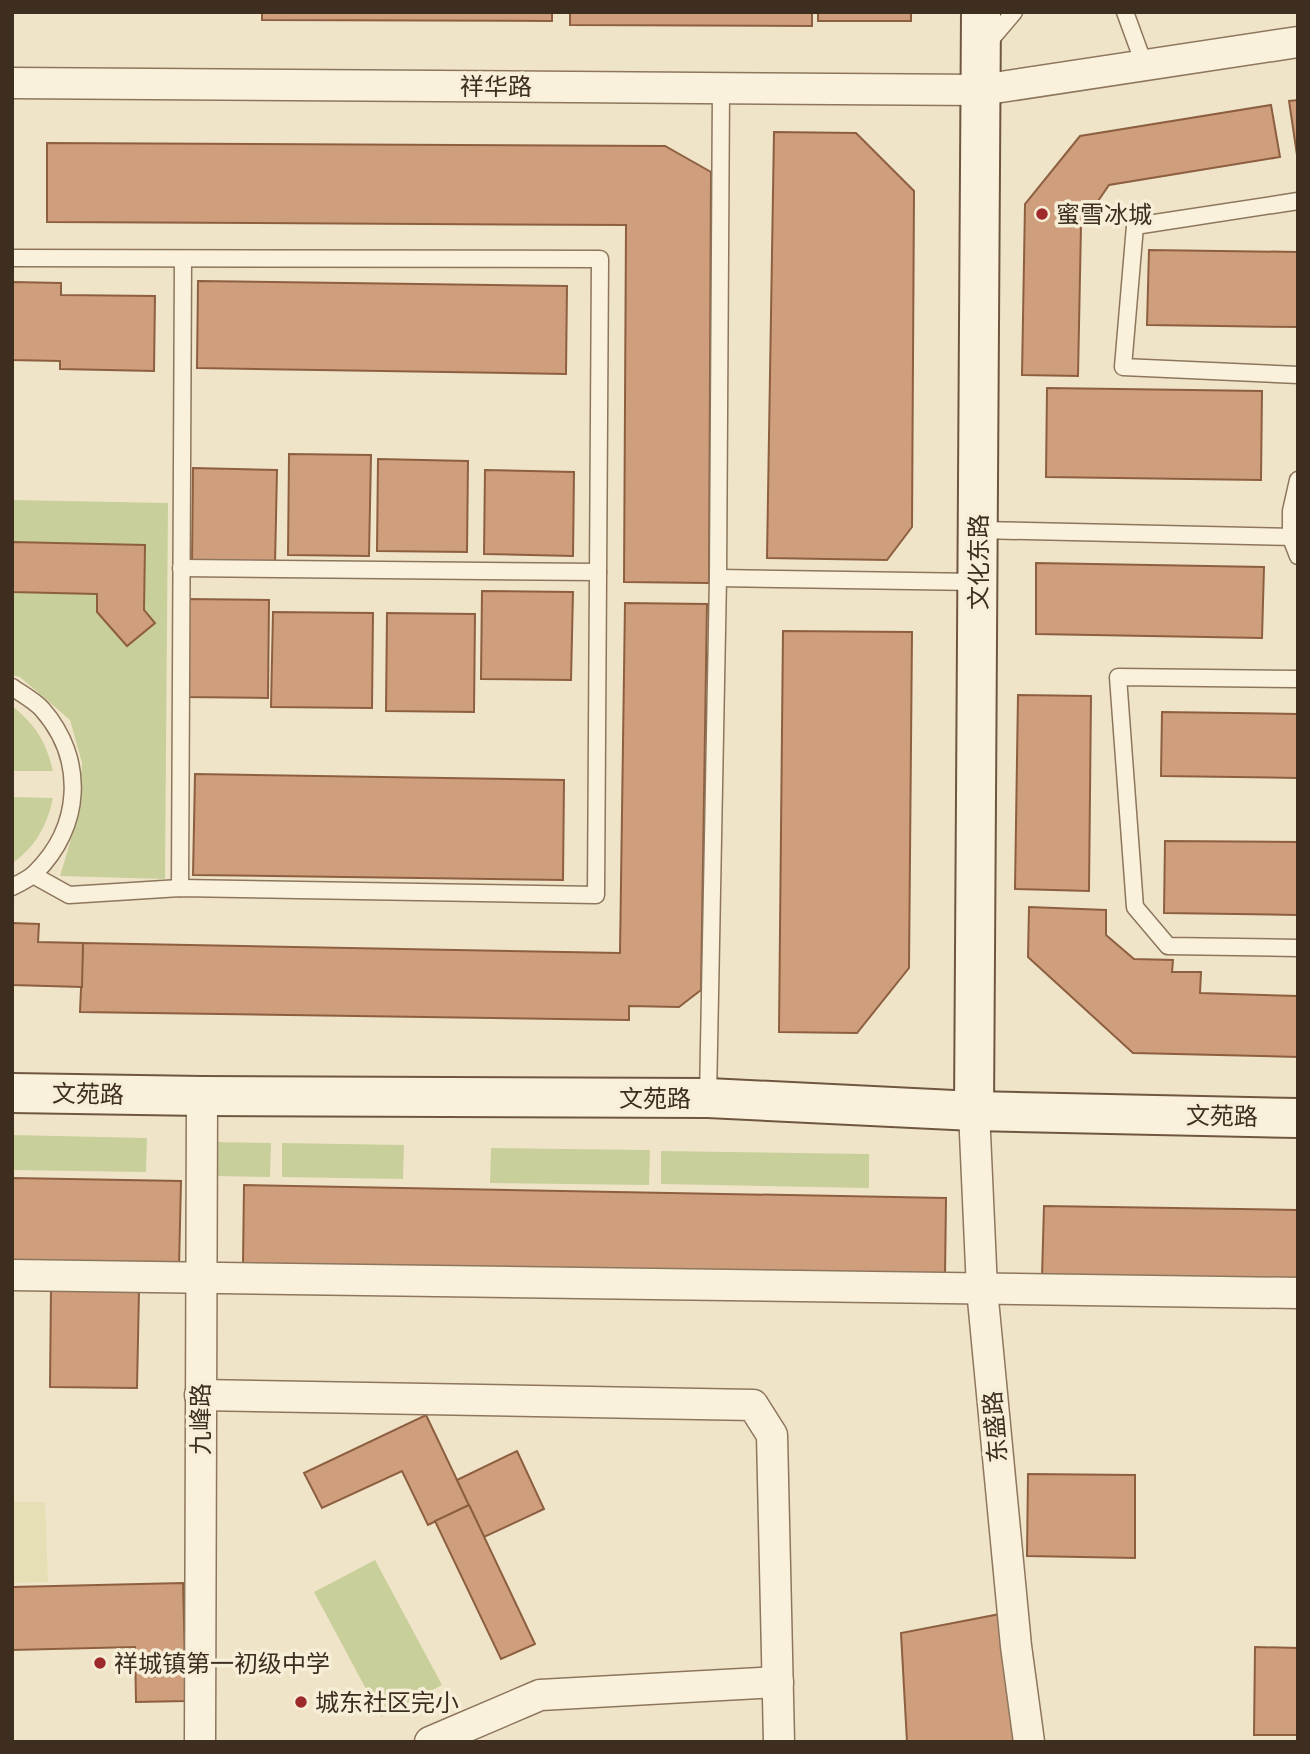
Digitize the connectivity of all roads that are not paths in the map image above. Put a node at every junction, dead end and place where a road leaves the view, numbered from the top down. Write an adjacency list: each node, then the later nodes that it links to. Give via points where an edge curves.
1 (981, 12): 5 (main road, 文化东路)
2 (1014, 12): 5 (lane)
3 (1125, 12): 6 (lane)
4 (1298, 42): 6 (street, 祥华路)
5 (981, 51): 9 (main road, 文化东路)
6 (1144, 64): 9 (street, 祥华路)
7 (12, 83): 8 (street, 祥华路)
8 (721, 88): 9 (street, 祥华路); 20 (lane)
9 (981, 90): 15 (main road, 文化东路)
10 (1298, 201): 13 (lane, via 1135,226 1123,367)
11 (12, 258): 12 (lane)
12 (183, 259): 18 (lane); 19 (lane, via 600,258)
13 (1298, 374)
14 (1298, 480): 16 (lane, via 1291,511)
15 (978, 530): 16 (lane); 21 (main road, 文化东路)
16 (1294, 538): 17 (lane)
17 (1298, 556)
18 (181, 568): 19 (lane); 26 (lane)
19 (598, 572): 26 (lane, via 596,895)
20 (718, 578): 21 (lane); 30 (lane)
21 (978, 582): 31 (main road, 文化东路)
22 (1298, 679): 27 (lane, via 1118,677 1135,907 1168,946)
23 (12, 687): 24 (lane, via 41,708 63,739 74,774 71,811 58,846)
24 (33, 875): 25 (lane); 26 (lane, via 69,895)
25 (12, 887)
26 (180, 888)
27 (1298, 948)
28 (12, 1093): 29 (main road, 文苑路)
29 (202, 1096): 30 (main road, 文苑路); 34 (street, 九峰路)
30 (708, 1098): 31 (main road, 文苑路)
31 (974, 1111): 32 (main road, 文苑路); 35 (street, 东盛路)
32 (1298, 1118)
33 (12, 1275): 34 (street)
34 (201, 1278): 35 (street); 37 (street, 九峰路)
35 (982, 1289): 36 (street); 42 (street, 东盛路)
36 (1298, 1293)
37 (200, 1395): 38 (street, via 753,1405 772,1435); 39 (street, 九峰路)
38 (778, 1682): 40 (street, via 540,1695); 41 (street)
39 (200, 1742)
40 (430, 1742)
41 (779, 1742)
42 (1029, 1742)

